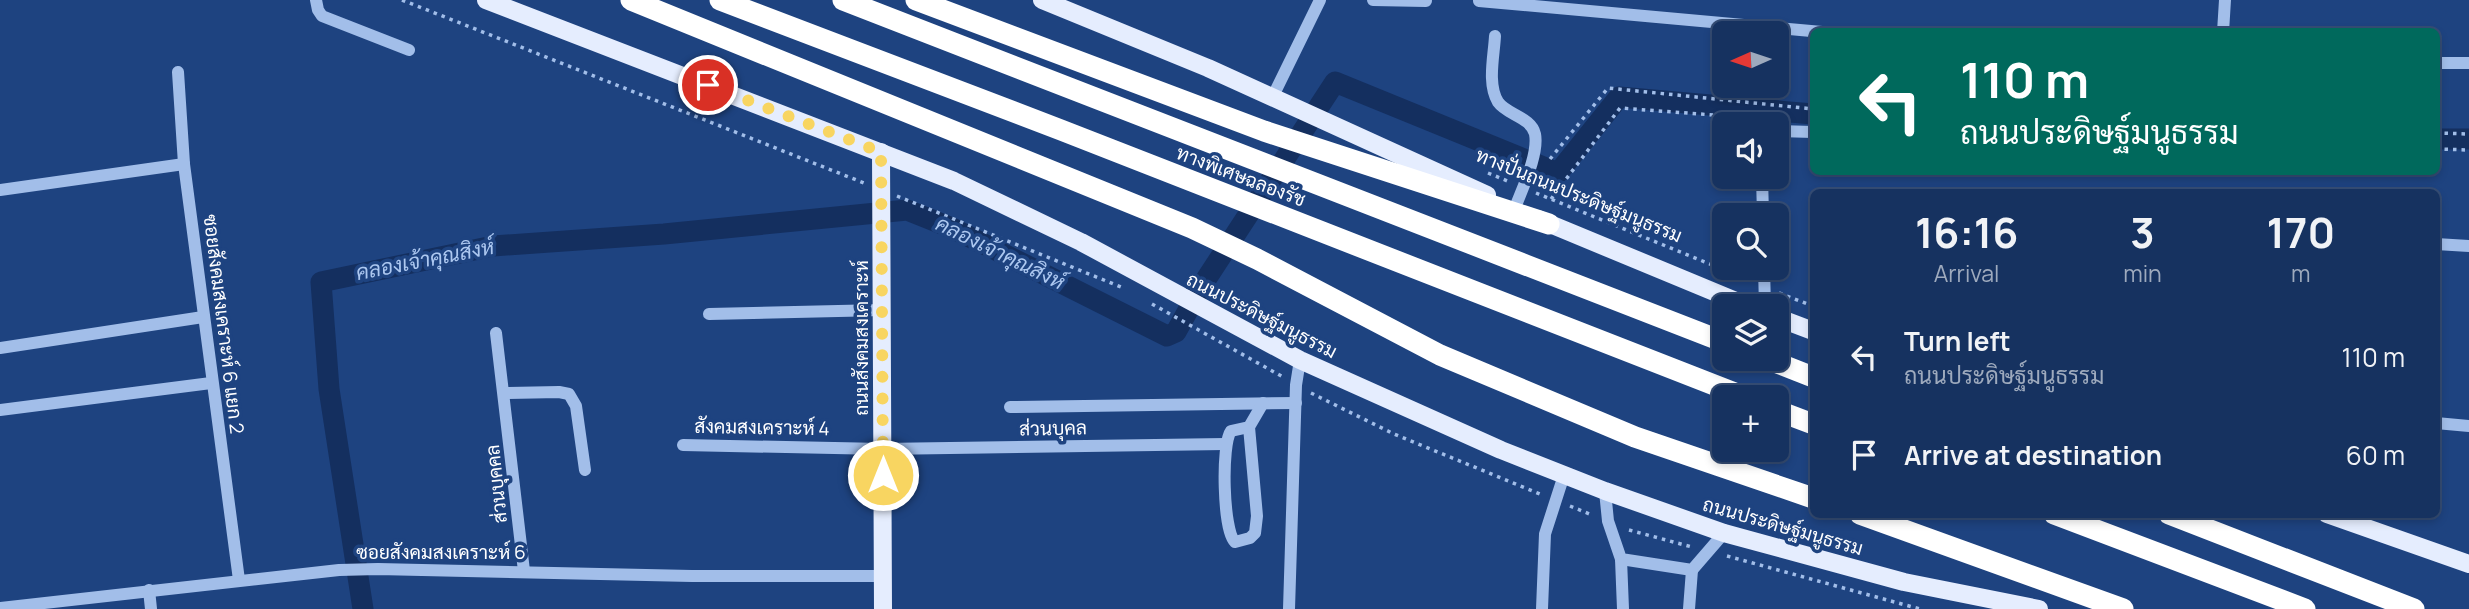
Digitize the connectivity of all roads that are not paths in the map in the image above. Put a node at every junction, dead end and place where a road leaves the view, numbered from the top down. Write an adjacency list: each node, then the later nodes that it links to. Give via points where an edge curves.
1 (316, 0): 16 (street, via 322,16)
2 (486, 0): 23 (main road, ถนนประดิษฐ์มนูธรรม)
3 (631, 0): 60 (highway, via 1192,228 1440,355 1635,437)
4 (720, 0): 43 (highway, ทางพิเศษฉลองรัช)
5 (843, 0): 37 (highway, ทางพิเศษฉลองรัช)
6 (916, 0): 27 (highway, via 1312,148)
7 (1042, 0): 20 (main road)
8 (1320, 0): 20 (street)
9 (1373, 0): 11 (street)
10 (2225, 0): 13 (street)
11 (1426, 1)
12 (1479, 1): 14 (street)
13 (2223, 28)
14 (1810, 31)
15 (1495, 36): 26 (street, via 1493,80 1499,103 1534,130 1535,146)
16 (409, 50)
17 (2440, 62): 18 (street)
18 (2469, 63)
19 (178, 72): 24 (street, ซอยสังคมสงเคราะห์ 6 แยก 2)
20 (1273, 96): 26 (main road)
21 (1789, 128): 22 (street)
22 (1810, 131)
23 (881, 152): 31 (main road, ถนนสังคมสงเคราะห์); 39 (main road, ถนนประดิษฐ์มนูธรรม, via 1015,209)
24 (184, 164): 25 (street); 33 (street, ซอยสังคมสงเคราะห์ 6 แยก 2)
25 (0, 190)
26 (1516, 208): 27 (main road)
27 (1549, 225): 30 (main road)
28 (2440, 244): 29 (street)
29 (2469, 246)
30 (1719, 294)
31 (882, 310): 32 (street); 56 (main road, ถนนสังคมสงเคราะห์)
32 (709, 314)
33 (203, 317): 38 (street); 42 (street, ซอยสังคมสงเคราะห์ 6 แยก 2)
34 (1789, 322): 35 (main road)
35 (1810, 330)
36 (496, 333): 44 (street, ส่วนบุคคล)
37 (1712, 337)
38 (0, 348)
39 (1300, 360): 45 (street); 58 (main road, ถนนประดิษฐ์มนูธรรม)
40 (1789, 368): 41 (highway)
41 (1810, 376)
42 (211, 383): 48 (street); 71 (street, ซอยสังคมสงเคราะห์ 6 แยก 2)
43 (1714, 385)
44 (505, 393): 57 (street, via 569,394 576,406); 69 (street, ส่วนบุคคล)
45 (1296, 402): 46 (street); 76 (street)
46 (1263, 403): 47 (street); 53 (street)
47 (1010, 407)
48 (0, 410)
49 (1789, 415): 50 (highway)
50 (1810, 423)
51 (2440, 423): 52 (street)
52 (2469, 426)
53 (1249, 427): 54 (street, via 1231,431); 54 (street, via 1257,516 1255,533 1243,541 1230,537 1227,523)
54 (1225, 444): 56 (street, ส่วนบุคล)
55 (683, 445): 56 (street, สังคมสงเคราะห์ 4)
56 (882, 449): 70 (main road, ถนนสังคมสงเคราะห์)
57 (585, 470)
58 (1564, 475): 59 (main road, ถนนประดิษฐ์มนูธรรม); 77 (street, via 1545,534)
59 (1605, 491): 65 (main road, ถนนประดิษฐ์มนูธรรม); 66 (street, via 1608,522)
60 (1810, 497)
61 (1871, 518): 81 (highway)
62 (2065, 518): 82 (highway)
63 (2179, 518): 83 (highway)
64 (2338, 518): 67 (main road)
65 (1724, 533): 68 (street); 80 (main road, ถนนประดิษฐ์มนูธรรม, via 1904,582)
66 (1622, 559): 68 (street); 78 (street)
67 (2469, 564)
68 (1692, 569): 79 (street)
69 (524, 571): 70 (street, ซอยสังคมสงเคราะห์ 6); 71 (street, ซอยสังคมสงเคราะห์ 6, via 339,570)
70 (883, 576): 75 (main road, ถนนสังคมสงเคราะห์)
71 (239, 580): 72 (street, ซอยสังคมสงเคราะห์ 6)
72 (149, 590): 73 (street, ซอยสังคมสงเคราะห์ 6); 74 (street)
73 (0, 608)
74 (151, 609)
75 (883, 609)
76 (1289, 609)
77 (1542, 609)
78 (1623, 609)
79 (1689, 609)
80 (2039, 609)
81 (2123, 609)
82 (2305, 609)
83 (2414, 609)

